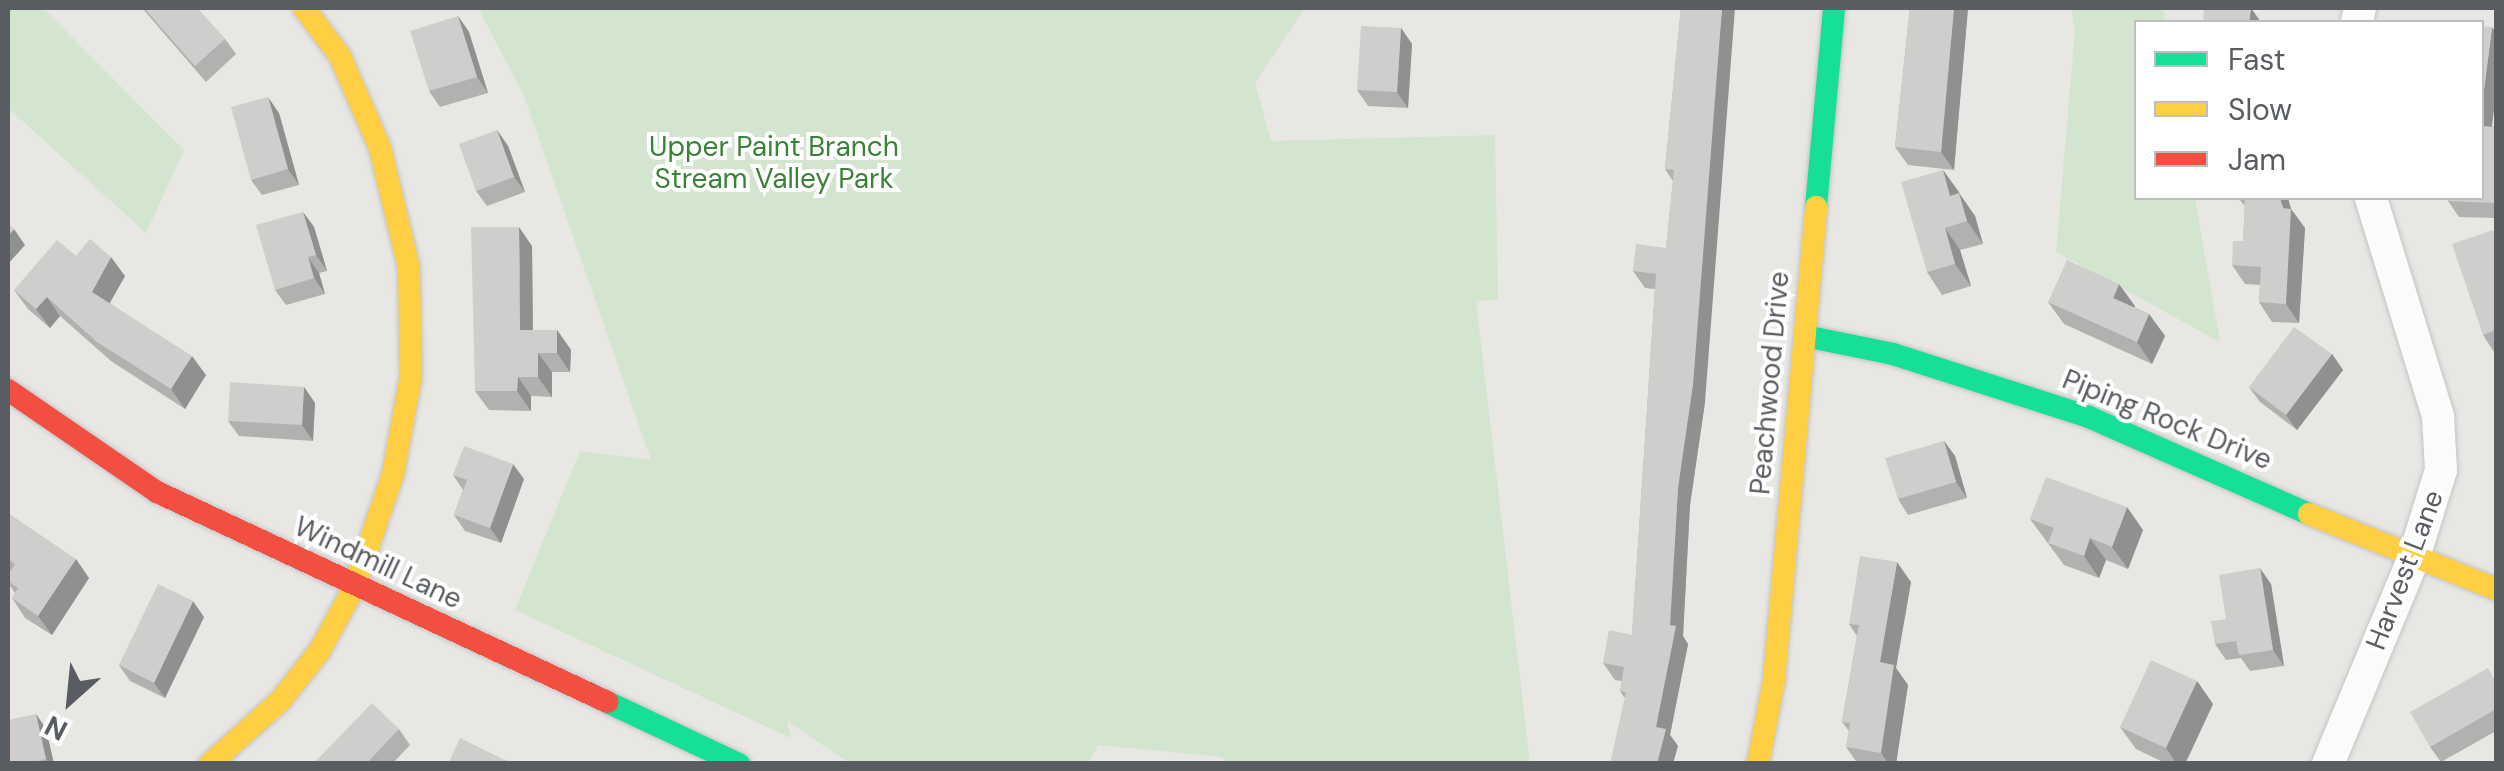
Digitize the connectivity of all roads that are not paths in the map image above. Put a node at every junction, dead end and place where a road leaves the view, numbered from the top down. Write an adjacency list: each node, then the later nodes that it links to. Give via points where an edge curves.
1 (304, 8): 7 (street, via 340,56 380,148 409,268 411,376 393,474)
2 (1834, 8): 4 (street, Peachwood Drive)
3 (2372, 200): 6 (street, Harvest Lane, via 2442,446 2434,501)
4 (1805, 336): 6 (street, Piping Rock Drive, via 1893,354 2090,418); 11 (street, Peachwood Drive, via 1774,680)
5 (8, 390): 7 (street, Windmill Lane, via 157,492)
6 (2413, 560): 8 (street, Piping Rock Drive); 12 (street, Harvest Lane)
7 (356, 586): 9 (street, via 320,650 281,700); 10 (street, Windmill Lane)
8 (2496, 589)
9 (210, 764)
10 (738, 764)
11 (1758, 764)
12 (2328, 764)

